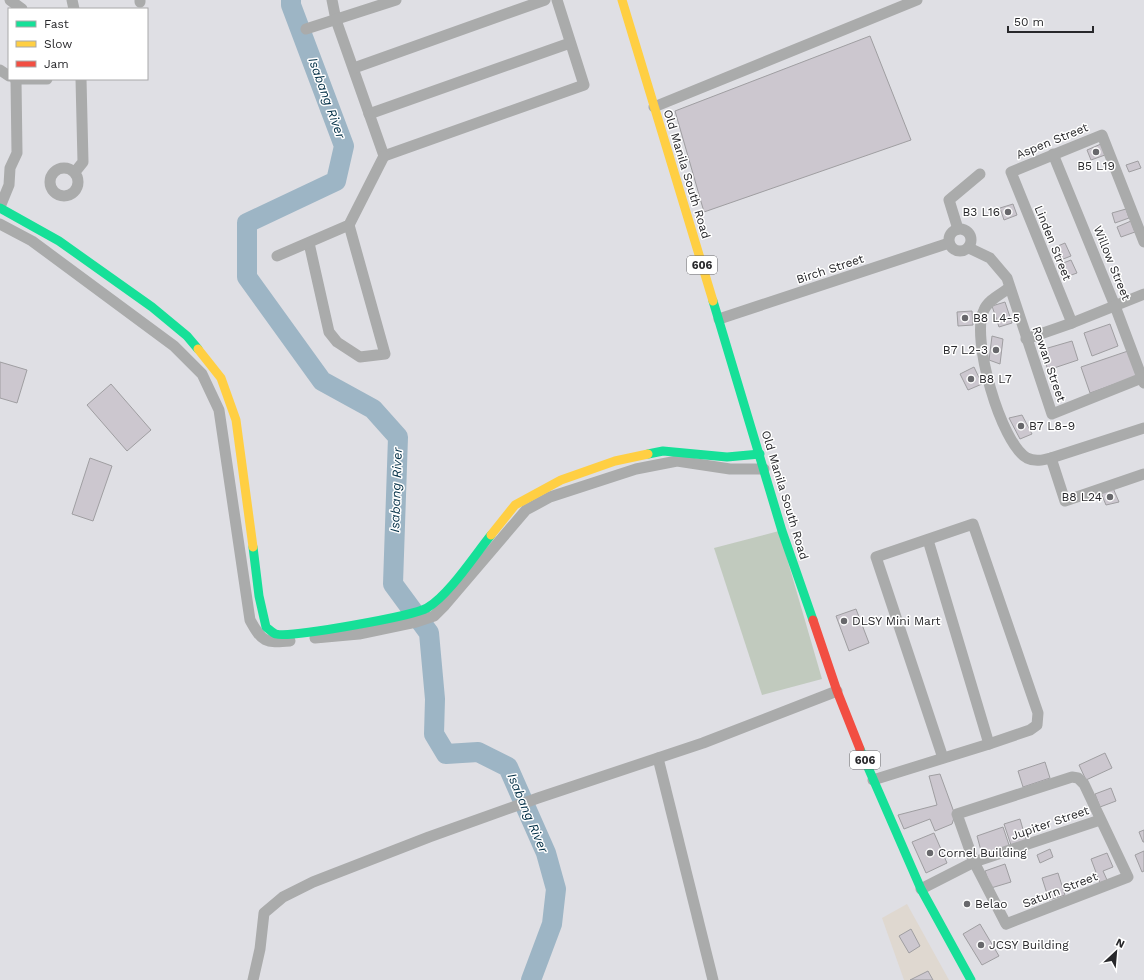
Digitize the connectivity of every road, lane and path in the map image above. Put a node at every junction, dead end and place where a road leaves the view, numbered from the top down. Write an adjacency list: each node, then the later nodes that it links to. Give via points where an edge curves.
1 (10, 0): 8 (street)
2 (332, 0): 9 (street)
3 (396, 0): 9 (street)
4 (545, 0): 12 (street)
5 (557, 0): 11 (street)
6 (622, 0): 15 (street, Old Manila South Road / 606)
7 (917, 0): 15 (street)
8 (21, 8)
9 (336, 20): 10 (street); 12 (street)
10 (306, 29)
11 (570, 43): 16 (street); 18 (street, via 584,85)
12 (354, 68): 16 (street)
13 (13, 80): 19 (street, via 17,153)
14 (81, 80): 20 (street, via 83,162)
15 (654, 106): 36 (street, Old Manila South Road / 606)
16 (369, 114): 18 (street)
17 (1053, 154): 21 (street, Aspen Street); 27 (street, Aspen Street, via 1102,135); 34 (street, Willow Street)
18 (384, 156): 25 (street)
19 (5, 171): 23 (street, via 9,185)
20 (75, 172)
21 (1011, 172): 37 (street, Linden Street)
22 (980, 174): 26 (street, via 949,200)
23 (0, 208): 35 (street, via 59,241)
24 (0, 224): 38 (street, via 32,242)
25 (349, 225): 28 (street); 28 (street, via 385,354 360,357 337,342 329,332)
26 (958, 229): 29 (street, via 952,233); 30 (street, via 967,231 970,235)
27 (1144, 242)
28 (309, 243): 31 (street)
29 (949, 243): 30 (street, via 958,252); 36 (street, Birch Street)
30 (969, 248): 32 (street, Rowan Street, via 990,258 1007,278)
31 (277, 256)
32 (1009, 288): 39 (street, Rowan Street); 43 (street, via 983,310 983,366 1012,443 1028,459 1037,461)
33 (1144, 294): 34 (street)
34 (1115, 306): 37 (street); 40 (street, Willow Street)
35 (165, 318): 38 (street); 47 (street, via 187,336 221,378 236,420)
36 (719, 319): 42 (street, Old Manila South Road / 606)
37 (1072, 323): 39 (street)
38 (154, 331): 46 (street, via 174,346 202,374 219,410)
39 (1026, 339): 40 (street, Rowan Street, via 1052,414)
40 (1143, 380)
41 (1144, 428): 43 (street)
42 (760, 454): 44 (street, Old Manila South Road / 606); 49 (street, via 727,457 663,452 615,461 561,480 515,504)
43 (1051, 458): 45 (street, via 1065,501)
44 (764, 469): 49 (street, via 730,469 677,461 636,468 550,497 526,510 445,605); 51 (street, Old Manila South Road / 606, via 782,531)
45 (1144, 474)
46 (233, 506): 47 (street); 50 (street, via 250,620 258,635 271,642 359,634)
47 (247, 506): 50 (street, via 259,596 266,627 276,634)
48 (928, 540): 52 (street); 52 (street, via 973,524 1038,713 1037,725 1030,730); 54 (street, via 876,557)
49 (430, 612): 50 (street)
50 (413, 618)
51 (837, 691): 53 (street, via 704,743); 55 (street, Old Manila South Road / 606)
52 (989, 744): 54 (street)
53 (658, 758): 59 (street, via 516,806 342,871 283,897 264,913); 60 (street)
54 (943, 758): 55 (street)
55 (872, 780): 58 (street, Old Manila South Road / 606)
56 (1100, 820): 57 (street, Jupiter Street); 57 (street, via 1084,784 1078,778 1072,777 957,814); 57 (street, Saturn Street, via 1128,877 1006,924)
57 (974, 862): 58 (street, Jupiter Street)
58 (921, 889): 61 (street, Old Manila South Road / 606)
59 (253, 980)
60 (713, 980)
61 (970, 980)

